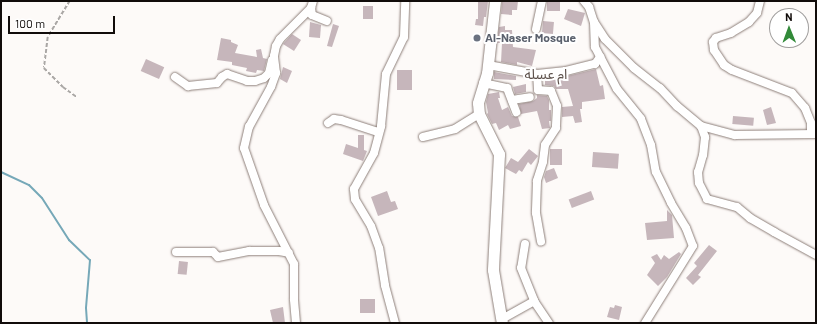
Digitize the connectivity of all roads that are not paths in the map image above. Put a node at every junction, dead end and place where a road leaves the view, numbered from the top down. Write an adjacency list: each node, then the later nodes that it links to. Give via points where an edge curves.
1 (405, 1): 22 (street, via 404,37 386,74)
2 (495, 1): 12 (street)
3 (542, 1): 9 (street)
4 (584, 1): 8 (street)
5 (760, 1): 23 (street, via 757,13 749,22 731,33 716,38 713,42 714,50 724,65 732,70 792,92 805,108)
6 (312, 5): 7 (street, via 312,15); 10 (street, via 280,39)
7 (326, 21)
8 (594, 22): 11 (street, via 595,47); 21 (street, via 605,39 634,68)
9 (536, 29)
10 (274, 56): 14 (street, via 269,74 255,81 227,74 218,83 188,86); 28 (street, via 276,73 249,127 244,148 264,204)
11 (600, 57): 13 (street, via 595,64); 35 (street, via 616,89 640,119 651,144 656,172 693,246)
12 (488, 65): 13 (street); 15 (street)
13 (537, 74): 25 (street, via 538,90 551,91 557,106 556,128 545,145 543,162 536,181 536,212)
14 (175, 77)
15 (483, 83): 17 (street, via 507,88); 19 (street)
16 (530, 97): 17 (street)
17 (512, 100): 18 (street)
18 (516, 112)
19 (478, 114): 24 (street, via 455,129); 31 (street, via 499,154 493,270)
20 (328, 123): 22 (street, via 334,119 346,121)
21 (701, 126): 23 (street, via 735,135); 29 (street, via 705,137 698,172 699,183 707,199 737,207 750,218)
22 (379, 132): 33 (street, via 374,153 354,189 354,199 371,226 379,248)
23 (814, 134)
24 (422, 137)
25 (540, 242)
26 (525, 244): 30 (street, via 521,268)
27 (176, 252): 28 (street, via 213,252 218,257 249,250)
28 (289, 253): 32 (street, via 294,264)
29 (816, 254)
30 (534, 301): 31 (street); 34 (street)
31 (502, 321)
32 (296, 323)
33 (395, 323)
34 (549, 323)
35 (645, 323)

